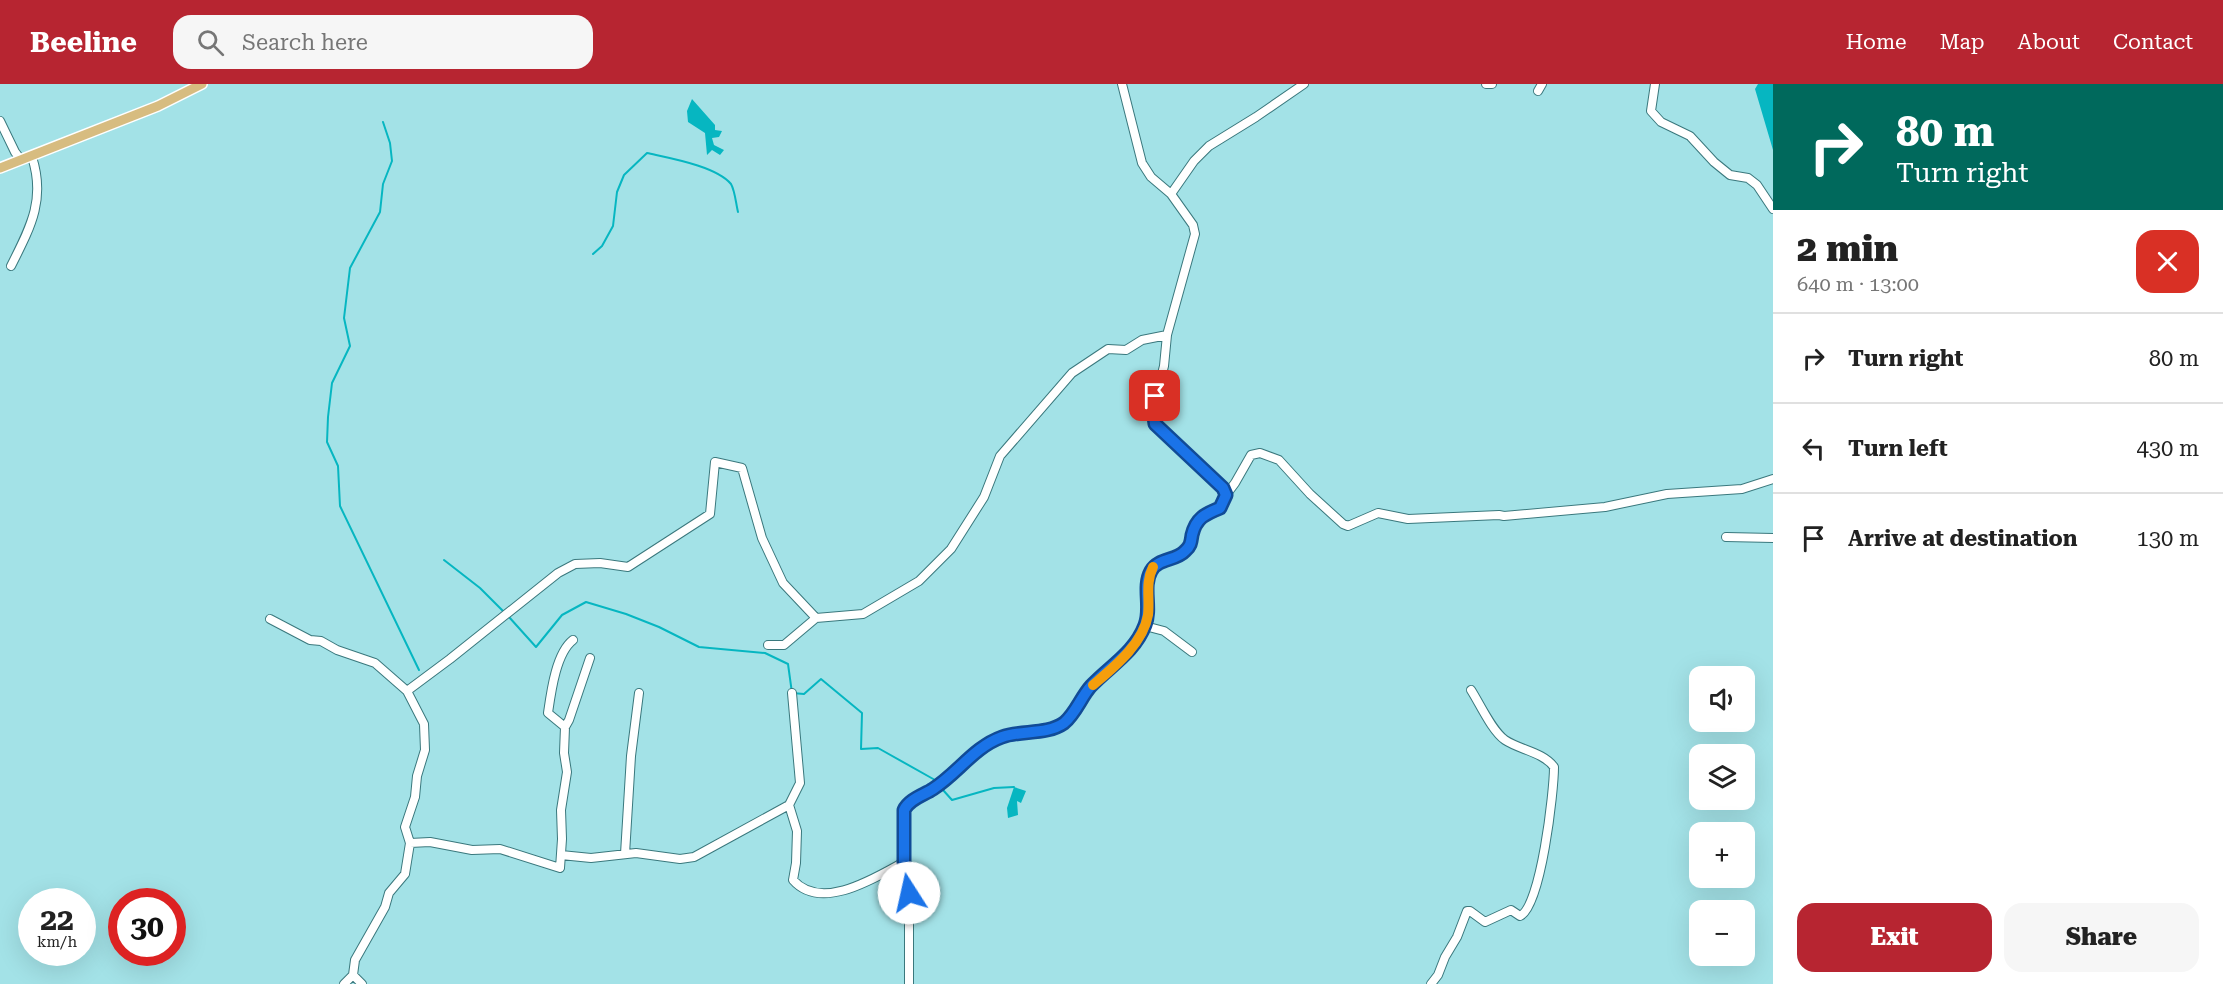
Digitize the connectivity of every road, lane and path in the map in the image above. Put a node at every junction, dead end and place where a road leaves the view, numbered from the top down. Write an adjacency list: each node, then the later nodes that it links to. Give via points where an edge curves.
1 (202, 84): 8 (main road)
2 (1122, 84): 11 (street, via 1142,163)
3 (1304, 84): 11 (street, via 1209,146)
4 (1486, 84): 5 (street)
5 (1492, 84)
6 (1654, 84): 12 (street, via 1651,111 1656,117 1690,136 1730,175 1748,178 1757,185)
7 (0, 121): 9 (street)
8 (32, 157): 9 (main road); 13 (street, via 37,175 36,207 32,224)
9 (21, 160): 10 (main road)
10 (0, 168)
11 (1171, 194): 14 (street, via 1195,234)
12 (1773, 209)
13 (10, 267)
14 (1167, 335): 16 (street, via 1153,409 1155,424); 19 (street, via 1142,340 1126,350 1108,349 1072,373 1000,456 984,497 951,549 919,581 863,614)
15 (1773, 479): 16 (street, via 1742,489 1667,494 1605,507 1504,516 1408,519 1378,513 1348,526 1310,494 1279,460 1260,453 1251,455)
16 (1226, 495): 21 (street, via 1220,508 1198,519 1188,549 1152,568)
17 (1726, 537): 18 (street)
18 (1773, 538)
19 (816, 618): 23 (street, via 784,645); 27 (street, via 783,583 762,538 742,468 715,462 710,514 628,567 575,564 558,573)
20 (270, 619): 27 (street, via 310,640 375,663)
21 (1145, 626): 24 (street, via 1164,631); 35 (street, via 1126,654 1092,685 1063,723 1005,736 980,747 934,789 906,805)
22 (573, 640): 30 (street, via 562,655 548,713)
23 (768, 645)
24 (1192, 651)
25 (590, 658): 30 (street)
26 (1471, 690): 40 (street, via 1495,732 1554,767 1551,805 1539,881 1525,914 1520,916 1511,910 1485,922 1467,911)
27 (407, 691): 32 (street, via 424,724 425,750 405,827)
28 (639, 693): 33 (street)
29 (792, 693): 31 (street, via 800,783)
30 (565, 727): 34 (street, via 567,772 561,810)
31 (789, 805): 33 (street, via 694,857); 35 (street, via 797,831 793,880 800,888 838,892)
32 (410, 843): 34 (street, via 500,849 560,868); 36 (street, via 405,874 389,893 385,908 355,960)
33 (625, 854): 34 (street, via 591,858)
34 (561, 855)
35 (904, 862): 39 (street, via 909,893)
36 (353, 975): 37 (street); 38 (street)
37 (344, 984)
38 (362, 984)
39 (909, 984)
40 (1431, 984)

